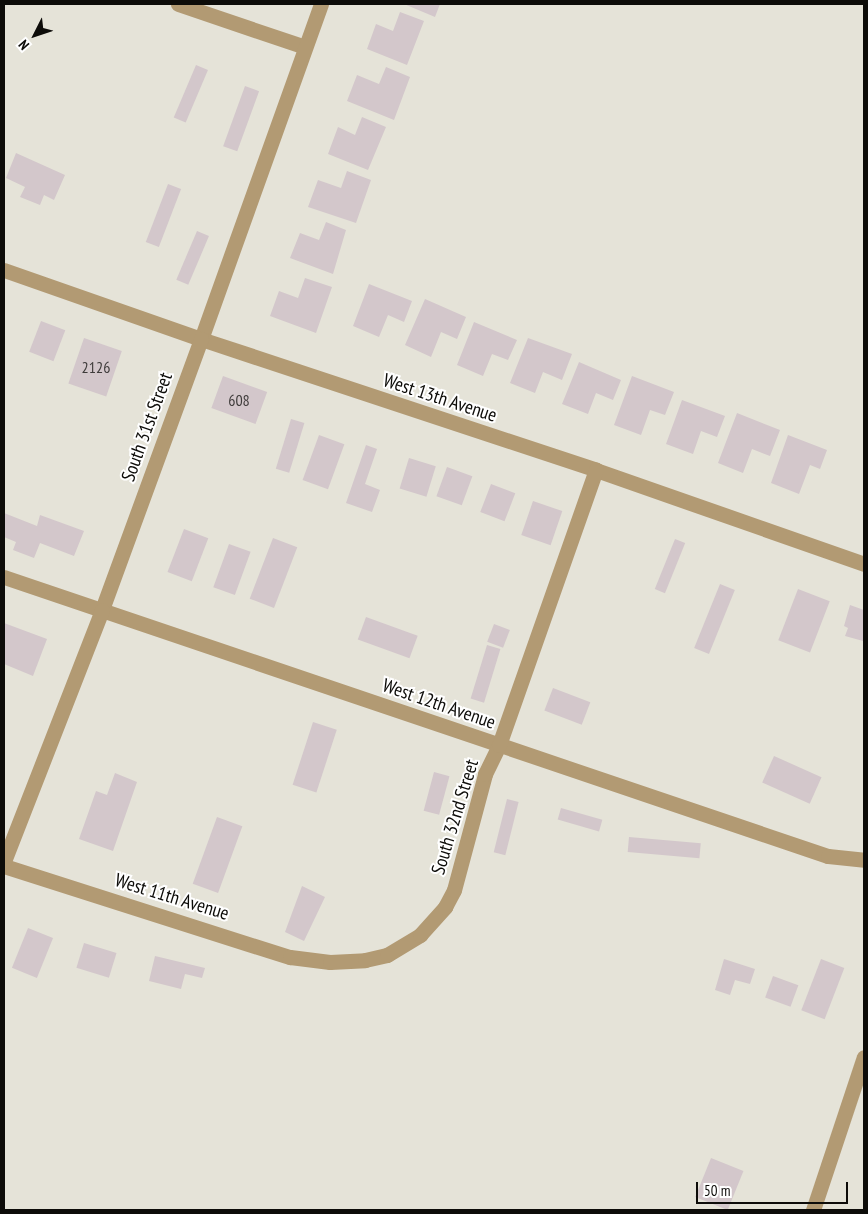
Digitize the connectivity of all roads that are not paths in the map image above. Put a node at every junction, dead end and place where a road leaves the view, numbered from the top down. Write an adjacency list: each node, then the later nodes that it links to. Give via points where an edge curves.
1 (178, 4): 3 (street)
2 (322, 4): 3 (street, South 31st Street)
3 (305, 47): 5 (street, South 31st Street)
4 (4, 270): 5 (street, West 13th Avenue)
5 (200, 339): 6 (street, West 13th Avenue); 9 (street, South 31st Street)
6 (596, 470): 7 (street, West 13th Avenue); 10 (street, South 32nd Street)
7 (864, 564)
8 (4, 577): 9 (street, West 12th Avenue)
9 (102, 610): 10 (street, West 12th Avenue); 12 (street, South 31st Street)
10 (499, 745): 11 (street, West 12th Avenue, via 828,856); 14 (street, South 32nd Street, via 485,774 454,890 445,907 420,936 387,955)
11 (864, 860)
12 (4, 862)
13 (4, 866): 14 (street, West 11th Avenue, via 290,957)
14 (330, 962)
15 (864, 1057): 16 (street)
16 (812, 1210)

